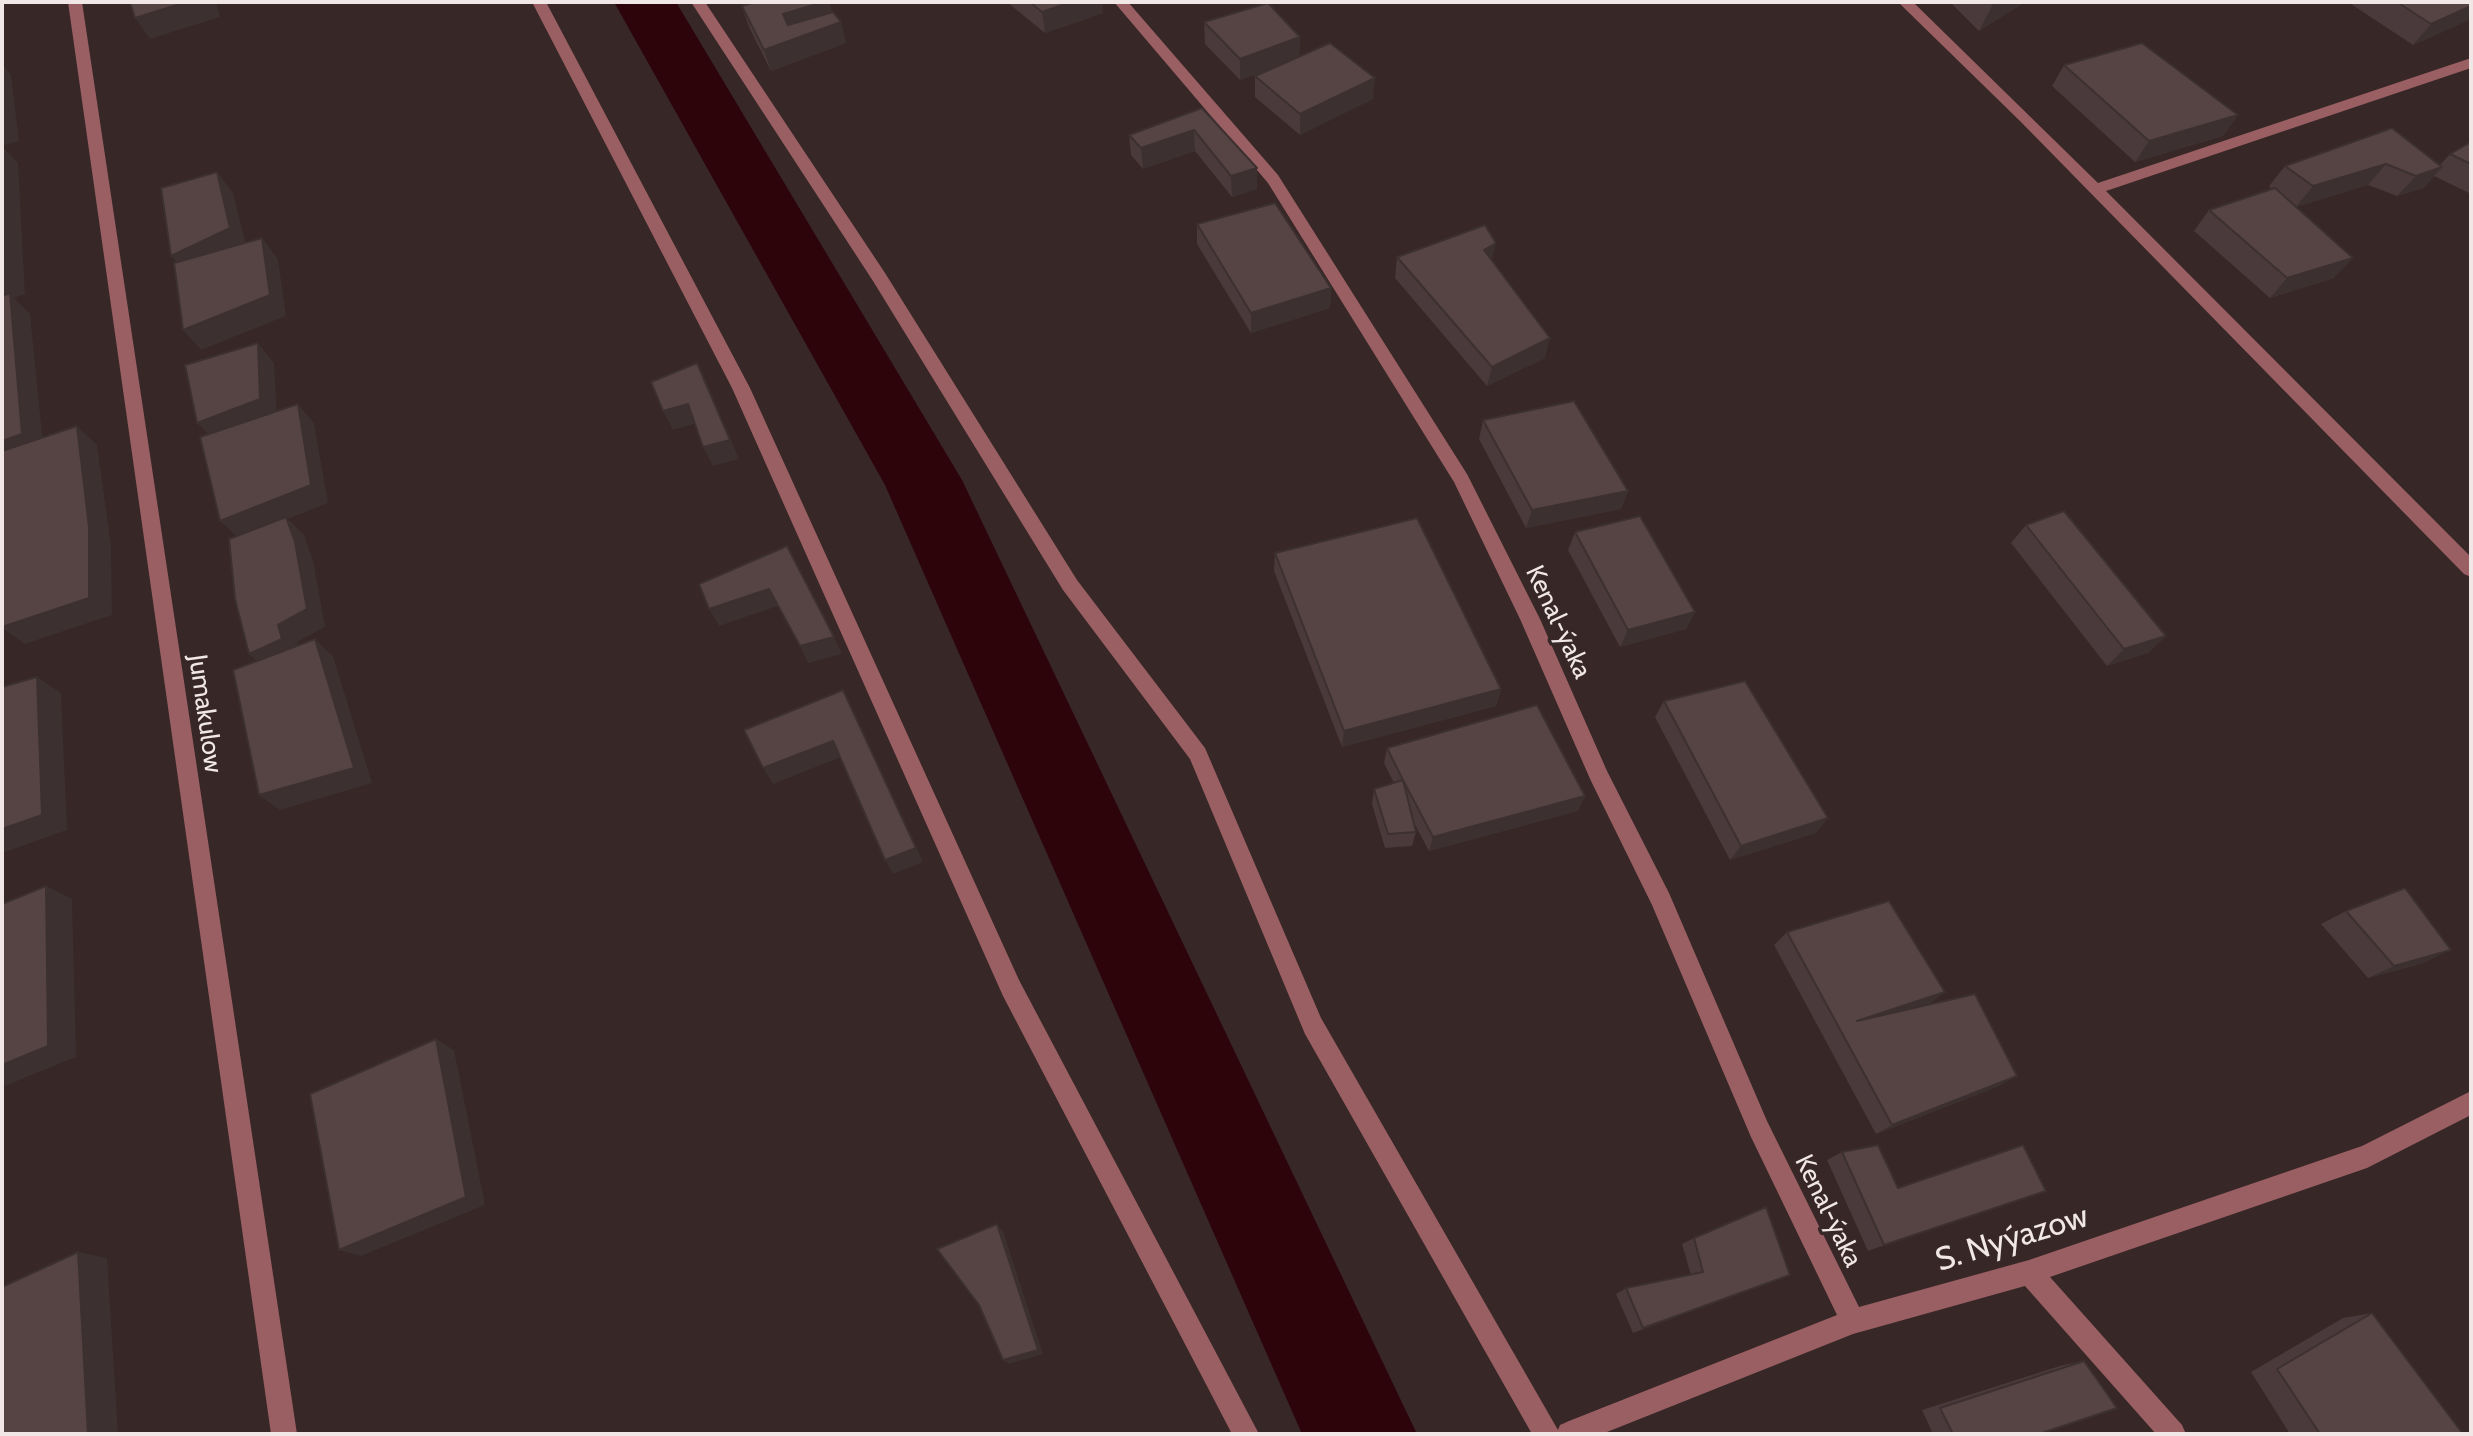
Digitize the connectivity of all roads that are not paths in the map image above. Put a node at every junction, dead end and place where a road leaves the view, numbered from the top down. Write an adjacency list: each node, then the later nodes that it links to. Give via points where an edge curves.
1 (75, 2): 12 (street, Jumakulow)
2 (539, 2): 13 (street, via 741,388 1011,988)
3 (698, 2): 14 (street, via 879,277 1070,585 1198,754 1313,1026)
4 (1121, 2): 11 (street, Kenal-ýaka, via 1273,179 1461,479 1661,900 1759,1129)
5 (1905, 2): 7 (street)
6 (2471, 63): 7 (street)
7 (2095, 189): 8 (street)
8 (2471, 569)
9 (2471, 1103): 10 (street, S. Nyýazow, via 2367,1156)
10 (2029, 1272): 11 (street, S. Nyýazow); 16 (street)
11 (1853, 1321): 15 (street, S. Nyýazow)
12 (284, 1434)
13 (1246, 1434)
14 (1546, 1434)
15 (1569, 1434)
16 (2173, 1434)

